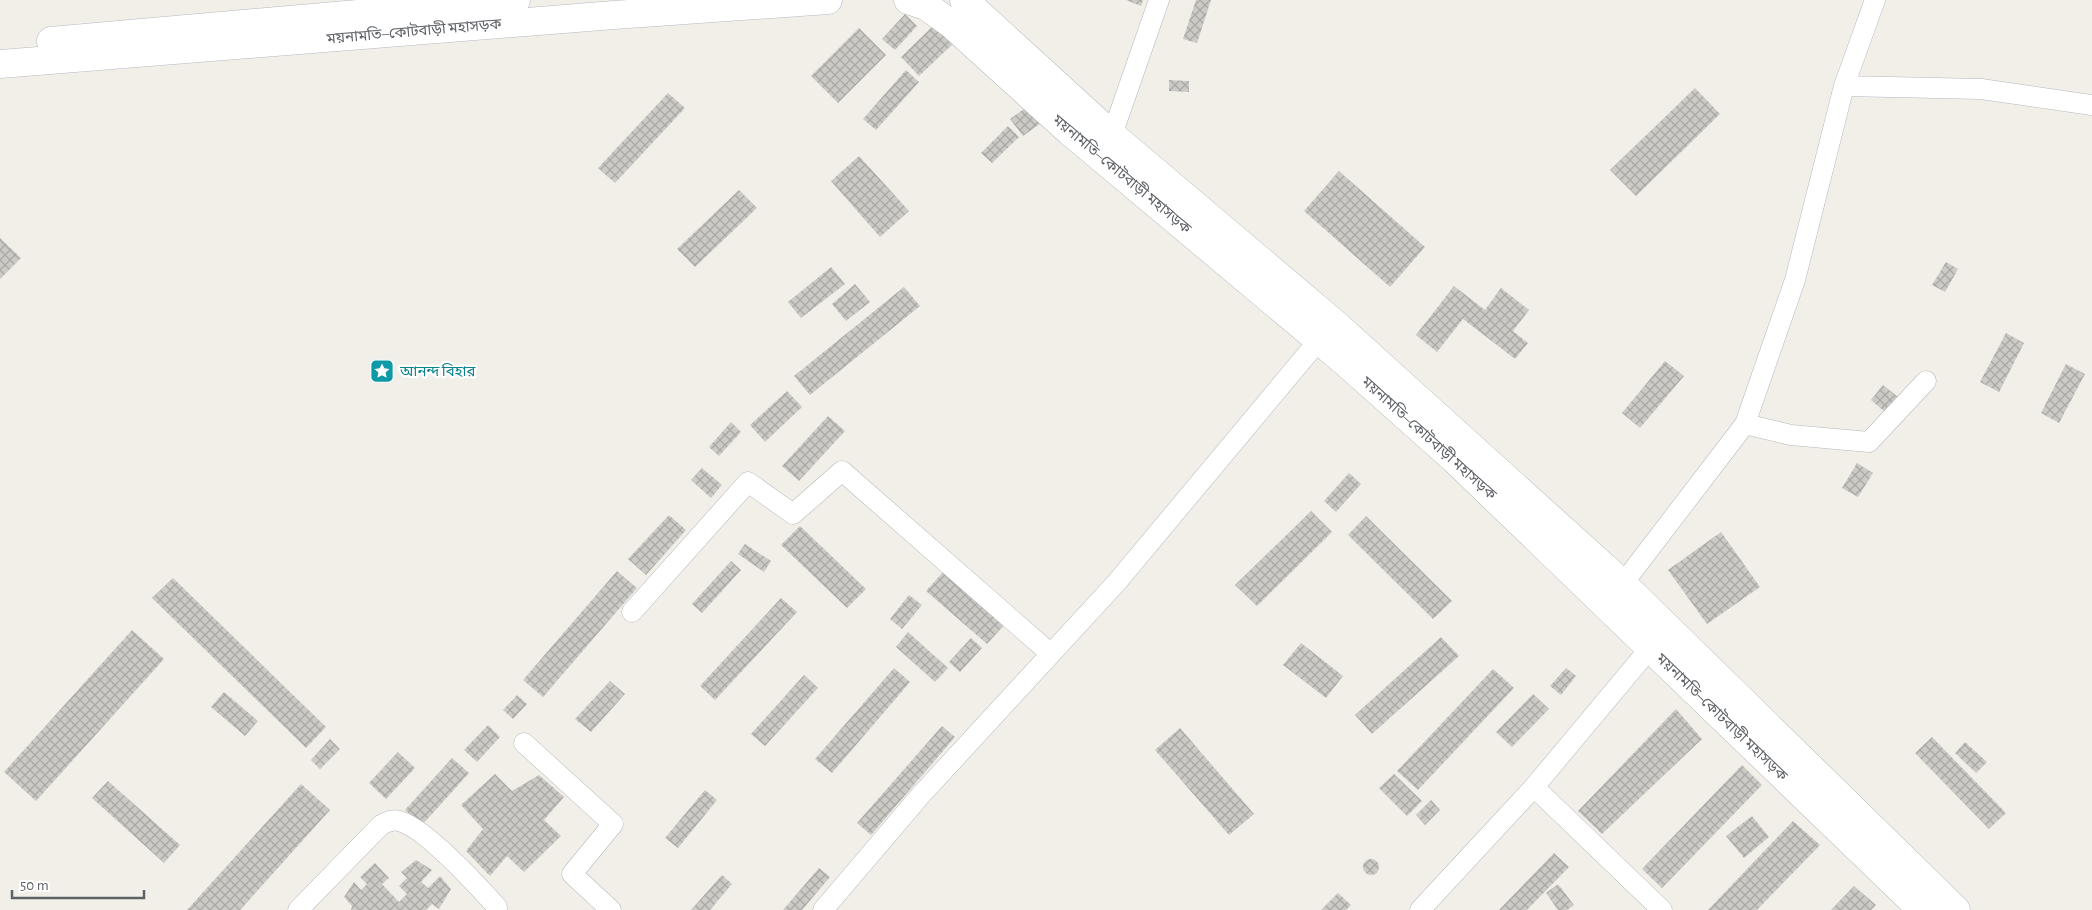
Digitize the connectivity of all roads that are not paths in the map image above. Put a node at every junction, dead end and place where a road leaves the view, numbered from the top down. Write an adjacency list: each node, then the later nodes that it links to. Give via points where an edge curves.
1 (516, 0): 8 (main road, ময়নামতি–কোটবাড়ী মহাসড়ক)
2 (828, 0): 7 (main road, ময়নামতি–কোটবাড়ী মহাসড়ক)
3 (908, 0): 13 (main road, ময়নামতি–কোটবাড়ী মহাসড়ক, via 926,6 950,24 1069,131)
4 (964, 0): 12 (main road, ময়নামতি–কোটবাড়ী মহাসড়ক)
5 (1159, 0): 12 (street)
6 (1875, 0): 10 (street)
7 (616, 7): 9 (main road, ময়নামতি–কোটবাড়ী মহাসড়ক)
8 (0, 45)
9 (0, 64)
10 (1844, 86): 11 (street, via 1981,89); 15 (street, via 1795,280)
11 (2092, 105)
12 (1112, 135): 16 (main road, ময়নামতি–কোটবাড়ী মহাসড়ক, via 1333,322)
13 (1320, 340): 17 (main road, ময়নামতি–কোটবাড়ী মহাসড়ক, via 1455,460); 20 (street, via 1117,582)
14 (1926, 381): 15 (street, via 1869,442 1791,435)
15 (1745, 424): 16 (street)
16 (1624, 585): 17 (street); 30 (main road, ময়নামতি–কোটবাড়ী মহাসড়ক)
17 (1606, 604): 19 (main road, ময়নামতি–কোটবাড়ী মহাসড়ক)
18 (632, 612): 20 (street, via 748,482 794,514 842,471)
19 (1651, 648): 22 (street); 29 (main road, ময়নামতি–কোটবাড়ী মহাসড়ক)
20 (1051, 654): 26 (street, via 920,796)
21 (524, 743): 25 (street, via 613,824 572,874)
22 (1534, 787): 27 (street); 28 (street)
23 (496, 907): 24 (street, via 424,834 392,820 381,825)
24 (298, 910)
25 (610, 910)
26 (823, 910)
27 (1420, 910)
28 (1662, 910)
29 (1922, 910)
30 (1956, 910)

